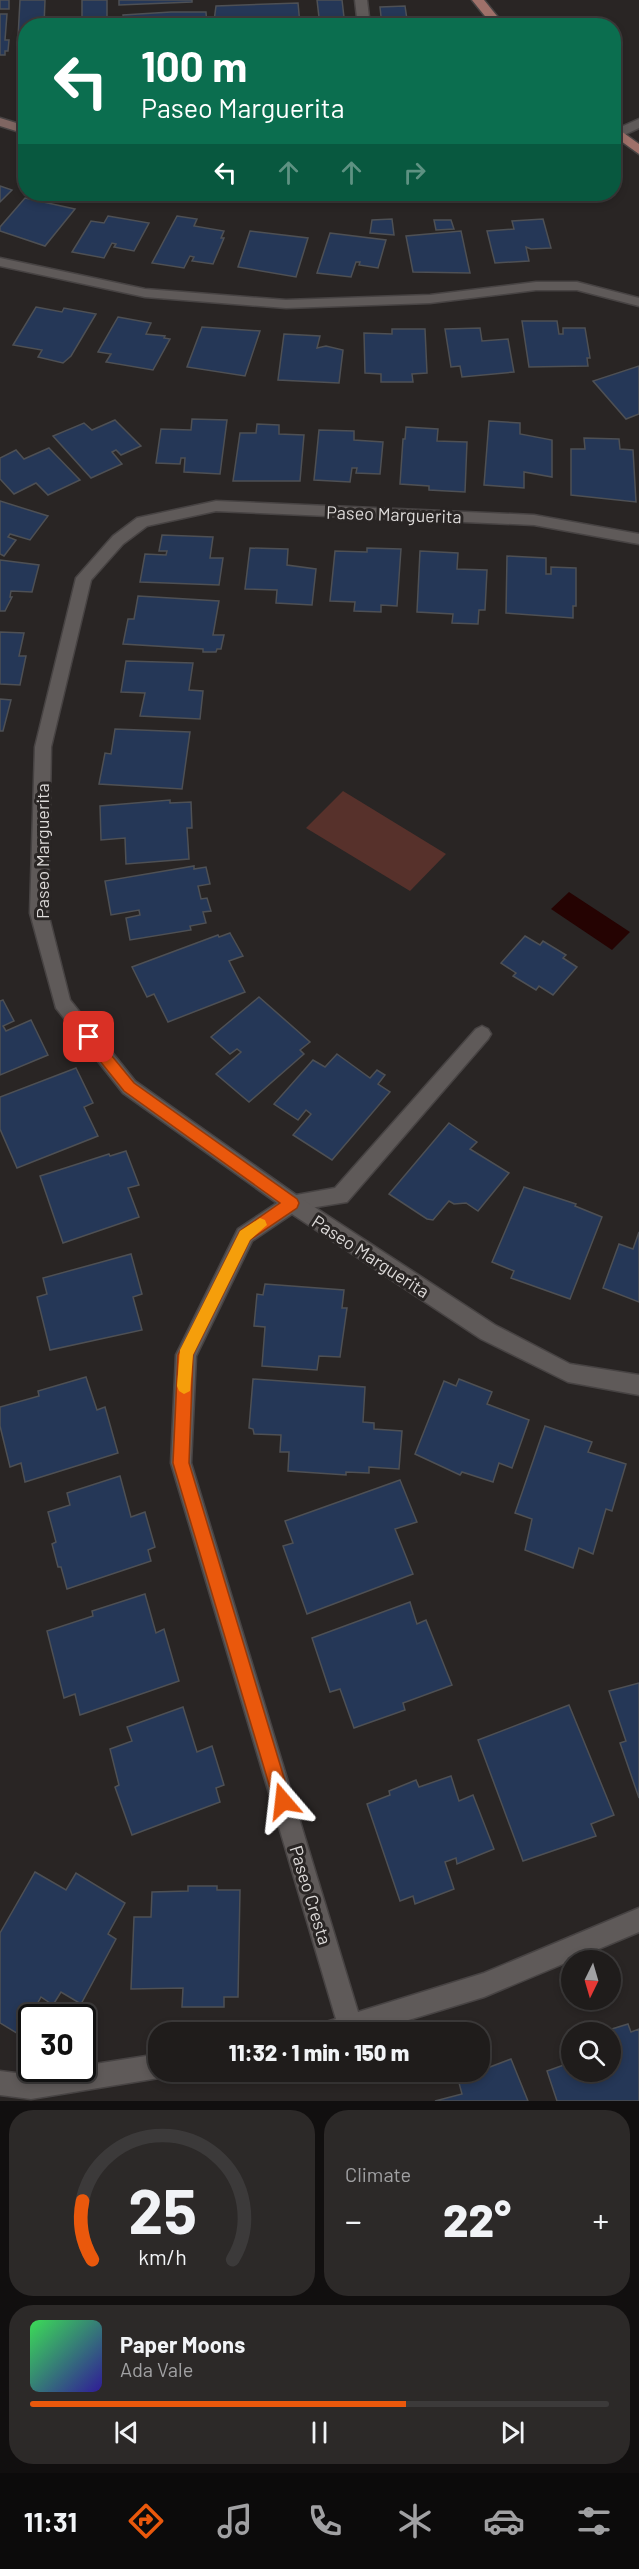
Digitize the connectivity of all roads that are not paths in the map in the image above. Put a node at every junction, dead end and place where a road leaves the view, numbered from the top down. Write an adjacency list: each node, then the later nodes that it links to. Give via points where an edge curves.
1 (361, 0): 3 (street)
2 (478, 0): 4 (main road)
3 (363, 18)
4 (493, 18)
5 (0, 122): 7 (main road)
6 (639, 123): 8 (street)
7 (18, 128)
8 (621, 130)
9 (639, 132): 10 (street)
10 (621, 133)
11 (621, 137): 12 (main road)
12 (639, 150)
13 (0, 262): 14 (street, via 145,293 286,304 430,299 546,286 577,286)
14 (639, 302)
15 (639, 539): 17 (street, Paseo Marguerita, via 534,520 216,506 142,522 118,540 84,578 43,747 39,913 62,1003 129,1087)
16 (482, 1034): 17 (street, via 340,1196)
17 (292, 1203): 18 (street, Paseo Marguerita, via 488,1332 567,1373); 20 (street, Paseo Cresta, via 245,1236 186,1355 181,1463)
18 (639, 1385)
19 (639, 1920): 21 (street, via 484,1985)
20 (339, 2022)
21 (366, 2022)
22 (148, 2068): 23 (street, via 31,2087)
23 (0, 2083)

